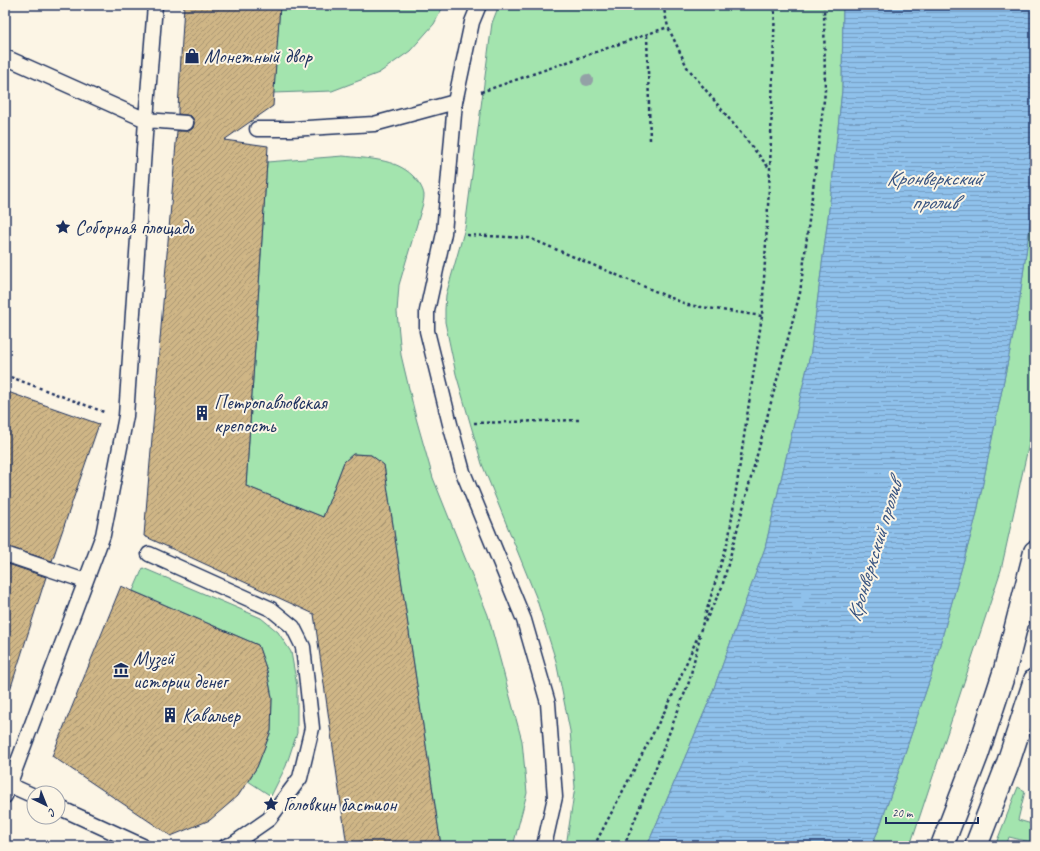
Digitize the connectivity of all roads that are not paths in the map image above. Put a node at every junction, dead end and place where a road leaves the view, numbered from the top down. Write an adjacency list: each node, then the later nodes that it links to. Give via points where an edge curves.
1 (155, 5): 5 (lane)
2 (478, 5): 4 (lane)
3 (5, 57): 5 (lane)
4 (455, 102): 7 (lane, via 374,124); 18 (lane, via 444,233 426,311 428,331 463,472 524,620 548,703 555,797)
5 (146, 120): 6 (lane); 11 (lane, via 126,416 103,536)
6 (186, 123)
7 (257, 129)
8 (1035, 552): 19 (main road, via 1005,670 977,755)
9 (5, 554): 11 (lane)
10 (149, 554): 17 (lane, via 272,609 292,627 303,647 312,728 300,778 269,819 233,844)
11 (85, 581): 13 (lane)
12 (1035, 680): 20 (main road, via 1007,766)
13 (6, 788): 14 (lane)
14 (26, 794)
15 (66, 811): 16 (lane)
16 (143, 846)
17 (226, 846)
18 (544, 846)
19 (942, 846)
20 (976, 846)

